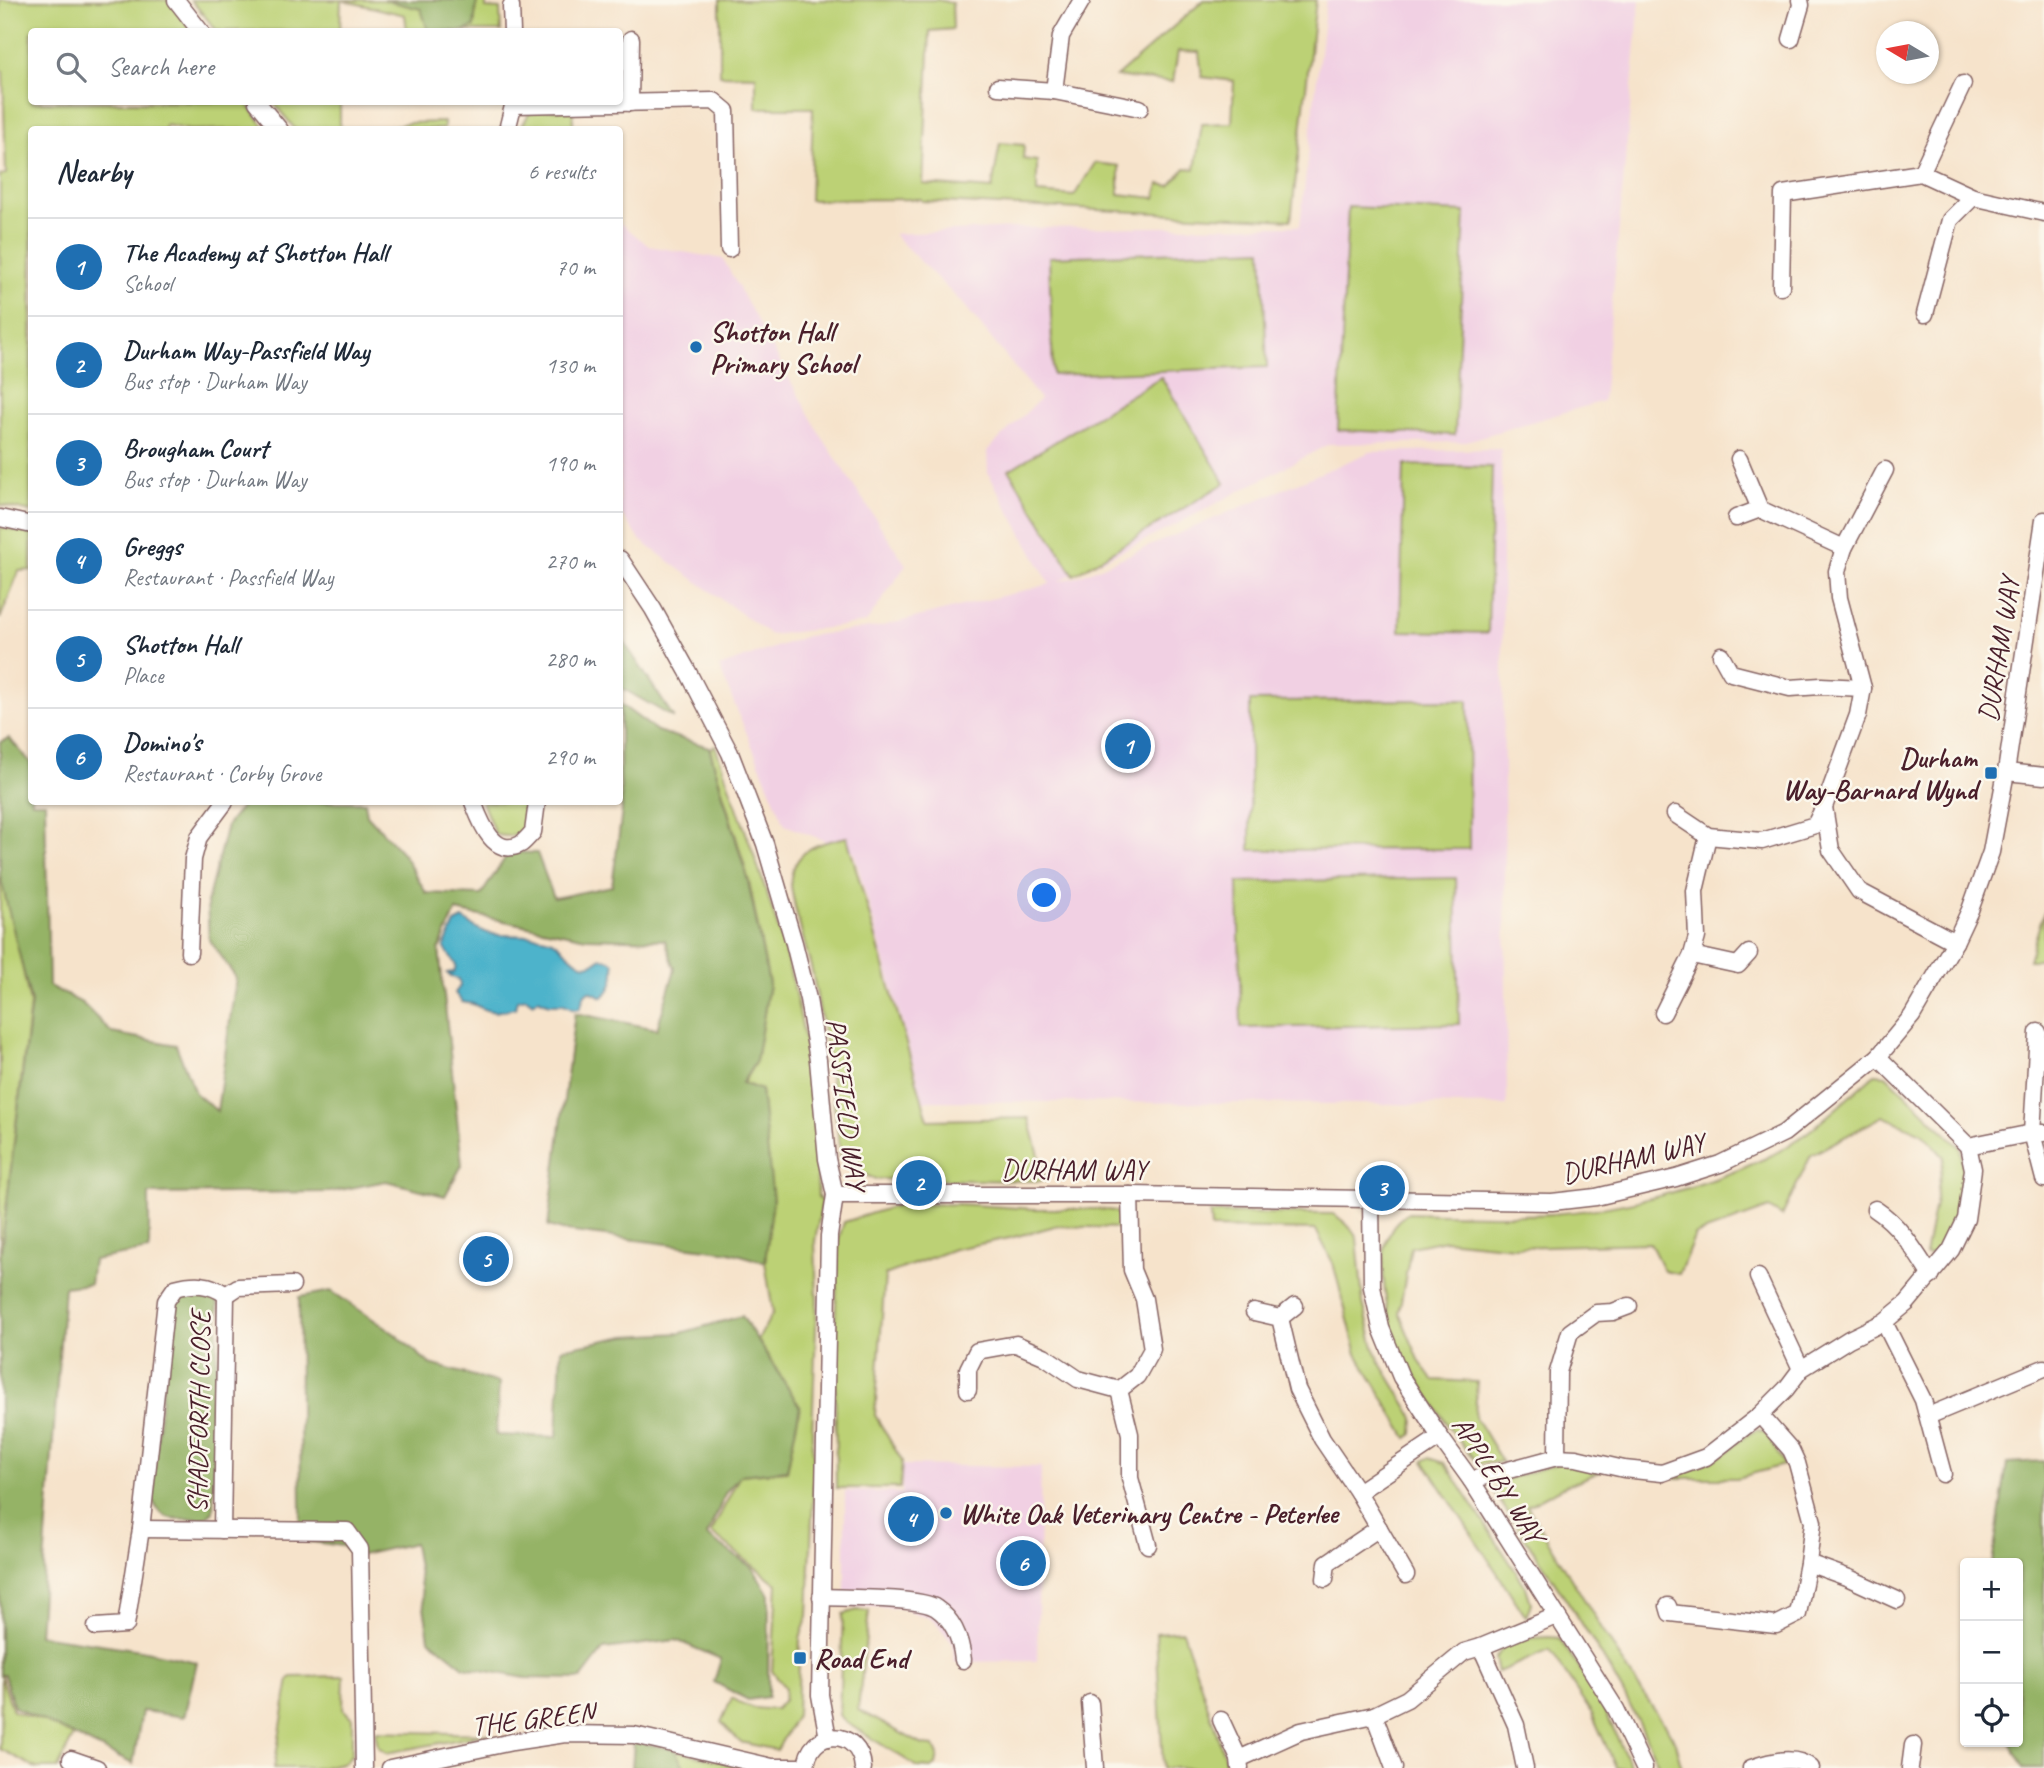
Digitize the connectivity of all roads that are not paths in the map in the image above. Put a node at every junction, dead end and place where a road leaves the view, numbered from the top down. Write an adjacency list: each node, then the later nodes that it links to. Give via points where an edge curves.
1 (176, 0): 5 (street)
2 (1082, 0): 11 (street, via 1062,36)
3 (1800, 0): 8 (street)
4 (511, 6): 6 (street)
5 (198, 28)
6 (512, 28)
7 (631, 39): 13 (street)
8 (1791, 39)
9 (1963, 85): 19 (street)
10 (998, 87): 11 (street)
11 (1054, 91): 16 (street)
12 (623, 103): 13 (street)
13 (630, 103): 22 (street, via 714,101 726,111)
14 (259, 105): 17 (street)
15 (513, 105): 18 (street)
16 (1140, 108)
17 (277, 126)
18 (508, 126)
19 (1921, 173): 20 (street); 23 (street, via 1783,194)
20 (1973, 197): 21 (street); 24 (street, via 1950,220)
21 (2044, 213)
22 (729, 249)
23 (1781, 287)
24 (1925, 314)
25 (1739, 459): 27 (street)
26 (1885, 470): 32 (street)
27 (1759, 509): 29 (street); 32 (street)
28 (0, 518): 31 (street)
29 (1736, 518)
30 (2044, 520): 36 (street, DURHAM WAY)
31 (28, 524)
32 (1844, 548): 35 (street, via 1837,570 1839,598)
33 (623, 564): 54 (street, PASSFIELD WAY, via 653,609 730,753 765,844 807,999)
34 (1721, 656): 35 (street, via 1731,673 1790,688)
35 (1863, 688): 41 (street)
36 (2006, 772): 37 (street); 44 (street, DURHAM WAY, via 1991,852)
37 (2044, 776)
38 (223, 805): 45 (street, via 199,837 193,859)
39 (474, 805): 40 (street, via 493,841 505,847 520,844 533,832)
40 (537, 805)
41 (1825, 807): 43 (street, via 1815,825 1762,841); 44 (street, via 1832,850 1859,891)
42 (1675, 814): 43 (street)
43 (1707, 836): 47 (street, via 1695,891 1697,937)
44 (1955, 942): 50 (street, DURHAM WAY, via 1912,1016)
45 (189, 953)
46 (1749, 953): 47 (street, via 1738,965)
47 (1692, 955): 48 (street)
48 (1663, 1013)
49 (2038, 1032): 51 (street)
50 (1878, 1058): 52 (street); 56 (street, DURHAM WAY, via 1784,1133 1720,1164 1675,1178 1596,1197 1552,1202)
51 (2038, 1133): 52 (street); 53 (street)
52 (1968, 1146): 58 (street, via 1973,1169 1966,1219)
53 (2044, 1180)
54 (835, 1195): 55 (street, DURHAM WAY); 87 (street, PASSFIELD WAY, via 829,1236)
55 (1129, 1195): 56 (street, DURHAM WAY); 69 (street, via 1132,1270 1144,1299 1152,1349 1137,1376)
56 (1371, 1198): 73 (street, APPLEBY WAY, via 1372,1287 1381,1328 1401,1377)
57 (1875, 1209): 58 (street, via 1903,1233)
58 (1931, 1276): 66 (street)
59 (1758, 1277): 68 (street)
60 (292, 1284): 61 (street, SHADFORTH CLOSE, via 239,1287)
61 (226, 1295): 79 (street, SHADFORTH CLOSE, via 217,1288 193,1284 176,1288 166,1301); 80 (street, SHADFORTH CLOSE)
62 (1295, 1306): 65 (street)
63 (1629, 1307): 74 (street, via 1596,1313 1570,1332 1558,1372)
64 (1254, 1312): 65 (street)
65 (1280, 1318): 77 (street, via 1297,1389 1322,1439)
66 (1884, 1322): 68 (street); 72 (street)
67 (2044, 1368): 72 (street)
68 (1801, 1369): 71 (street)
69 (1119, 1390): 70 (street, via 1078,1379 1016,1344 977,1351 968,1369); 81 (street, via 1130,1434 1130,1478)
70 (968, 1391)
71 (1760, 1415): 74 (street, via 1706,1457 1662,1473); 84 (street, via 1797,1463 1812,1522)
72 (1928, 1416): 75 (street)
73 (1440, 1437): 76 (street, APPLEBY WAY); 77 (street)
74 (1557, 1457): 76 (street)
75 (1943, 1474)
76 (1471, 1480): 90 (street, APPLEBY WAY)
77 (1358, 1492): 78 (street)
78 (1379, 1528): 83 (street); 85 (street)
79 (141, 1529): 80 (street, SHADFORTH CLOSE); 91 (street, SHADFORTH CLOSE, via 126,1625)
80 (222, 1530): 104 (street, SHADFORTH CLOSE, via 346,1531 360,1549)
81 (1148, 1545)
82 (1311, 1557): 83 (street)
83 (1327, 1563): 86 (street)
84 (1808, 1563): 88 (street); 89 (street, via 1798,1614 1776,1625 1670,1614)
85 (1406, 1575)
86 (1325, 1579)
87 (821, 1597): 93 (street, via 915,1602 935,1608 952,1625 962,1645); 97 (street, PASSFIELD WAY, via 820,1696)
88 (1897, 1600)
89 (1668, 1606)
90 (1556, 1616): 92 (street); 109 (street, APPLEBY WAY, via 1616,1709)
91 (96, 1627)
92 (1481, 1647): 95 (street, via 1464,1652 1407,1699); 108 (street, via 1517,1725)
93 (963, 1660)
94 (1090, 1703): 106 (street)
95 (1374, 1715): 100 (street, via 1301,1731); 107 (street)
96 (1222, 1720): 100 (street)
97 (828, 1738): 101 (street, via 811,1748); 102 (street, via 850,1741)
98 (1913, 1745): 112 (street)
99 (71, 1759): 103 (street)
100 (1239, 1763)
101 (806, 1767): 105 (street, THE GREEN, via 772,1767 634,1735 565,1734)
102 (868, 1767)
103 (97, 1768)
104 (364, 1768)
105 (390, 1768)
106 (1095, 1768)
107 (1394, 1768)
108 (1525, 1768)
109 (1644, 1768)
110 (1751, 1768): 111 (street, via 1776,1759)
111 (1811, 1768)
112 (1910, 1768)

